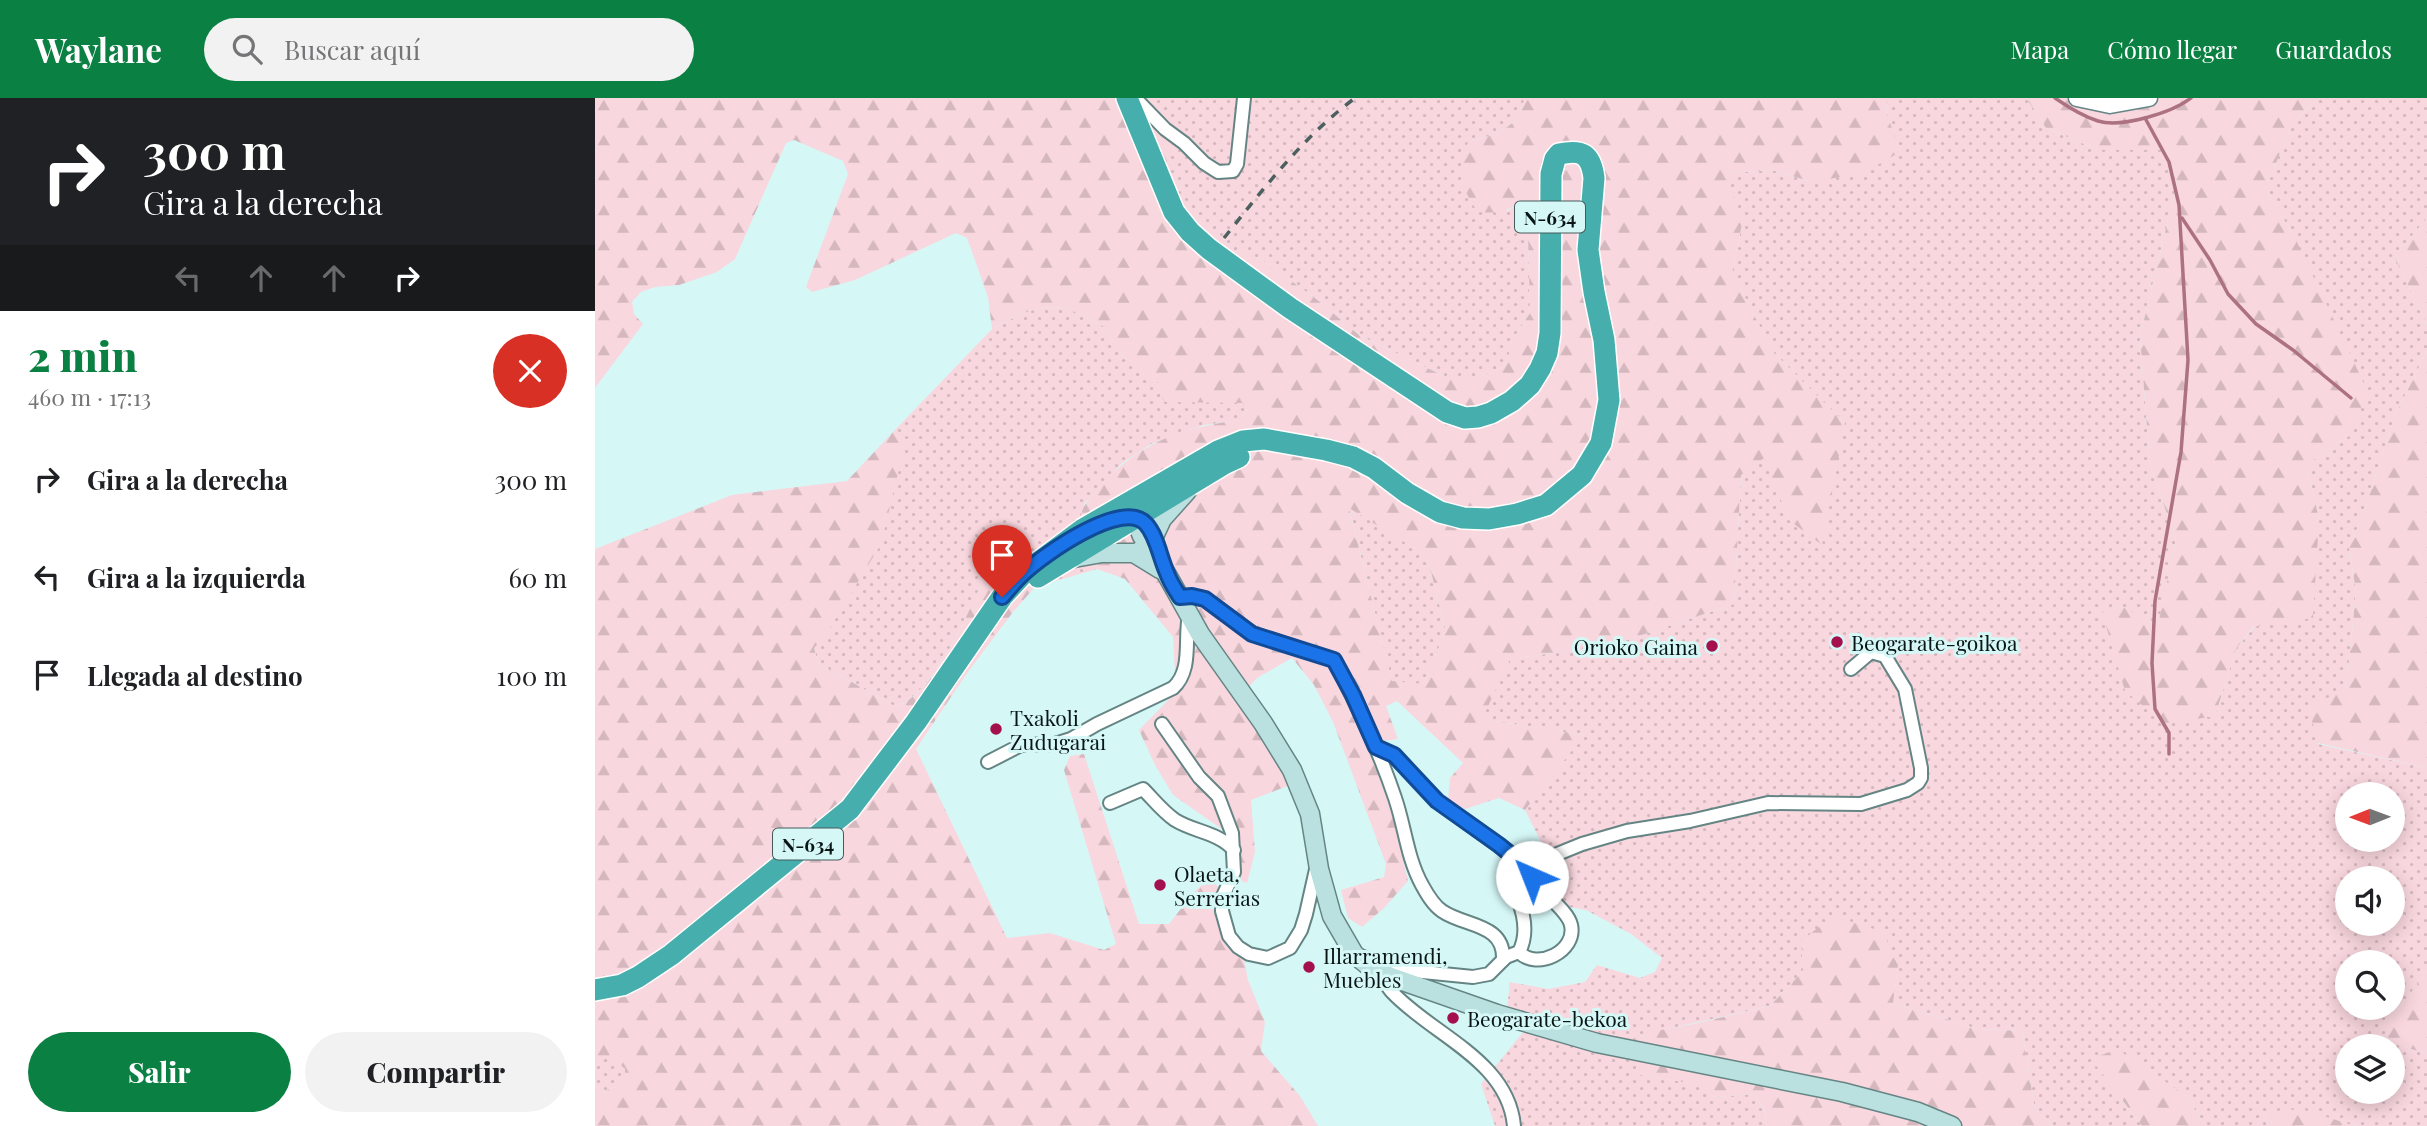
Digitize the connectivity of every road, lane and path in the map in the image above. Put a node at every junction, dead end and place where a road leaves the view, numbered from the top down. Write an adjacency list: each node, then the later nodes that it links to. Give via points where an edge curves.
1 (1127, 98): 6 (highway, N-634, via 1174,212 1190,232 1381,370 1447,412 1465,418 1491,413 1512,401 1540,369 1550,333 1553,167 1559,154 1585,155 1594,178 1588,250 1609,400 1601,443 1582,475 1546,505 1489,519 1463,518 1440,512 1353,457 1264,439 1218,451)
2 (1135, 98): 3 (street, via 1204,163 1224,173 1237,164)
3 (1244, 98)
4 (2077, 98): 5 (street, via 2110,105)
5 (2149, 98)
6 (1190, 476): 7 (highway, via 1143,501); 8 (main road); 9 (highway, N-634, via 1083,529)
7 (1137, 517): 8 (main road, via 1145,522); 9 (highway, via 1118,517)
8 (1145, 546): 9 (main road); 10 (main road)
9 (1060, 554): 25 (highway, N-634, via 972,642 850,809 671,955 622,985)
10 (1180, 597): 11 (main road); 14 (street, via 1205,599 1252,634 1334,660)
11 (1189, 615): 15 (street, via 1185,664 1173,688 1071,739 1021,745); 18 (main road, via 1292,769 1310,814)
12 (1851, 669): 19 (street, via 1871,652 1885,656 1905,689 1921,768 1921,778 1912,788 1861,804 1767,803 1627,831 1555,855)
13 (1161, 723): 17 (street, via 1199,778 1218,796)
14 (1376, 747): 19 (street, via 1394,755 1437,801); 23 (street, via 1421,884 1441,911 1498,937)
15 (988, 762)
16 (1110, 803): 17 (street, via 1143,789 1175,820 1213,834)
17 (1234, 850): 18 (street, via 1234,872 1223,896 1225,924 1237,947 1268,958 1290,948 1301,930)
18 (1318, 862): 22 (main road, via 1332,916)
19 (1531, 871): 21 (street, via 1535,883 1568,917 1571,936 1554,956 1543,960 1525,958)
20 (1508, 881): 21 (street, via 1519,899 1524,926)
21 (1519, 952): 23 (street)
22 (1355, 955): 23 (street, via 1413,971 1473,977 1495,971); 24 (main road)
23 (1503, 960)
24 (1380, 973): 26 (street, via 1391,990 1467,1050 1503,1088 1513,1109); 27 (main road, via 1597,1043 1842,1092)
25 (595, 990)
26 (1514, 1126)
27 (1952, 1126)

